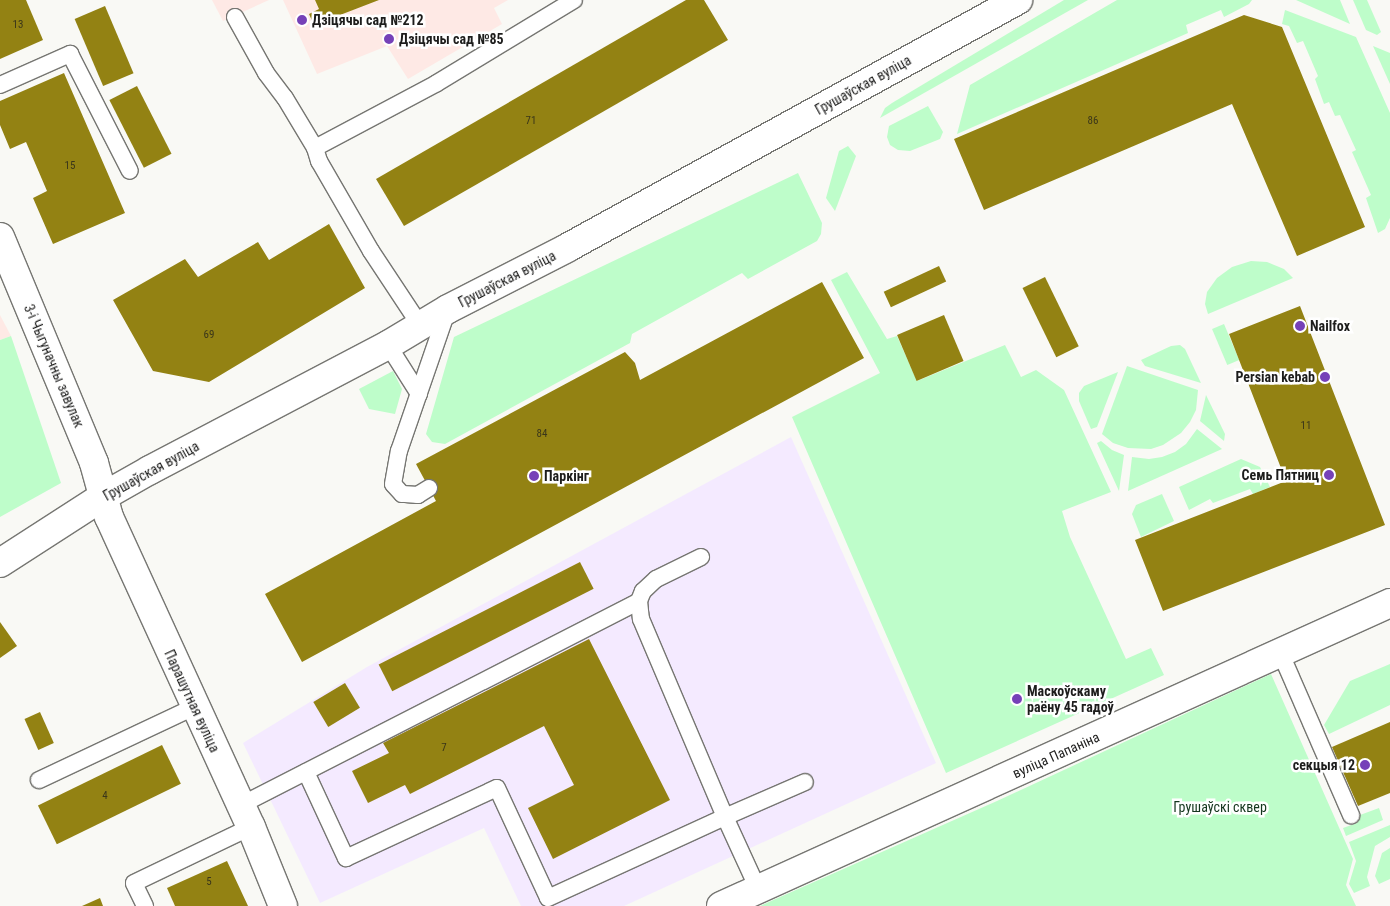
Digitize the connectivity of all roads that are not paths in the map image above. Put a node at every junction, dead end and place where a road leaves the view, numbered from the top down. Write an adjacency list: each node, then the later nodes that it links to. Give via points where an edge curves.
1 (574, 0): 5 (lane, via 437,82)
2 (1018, 0): 8 (street, Грушаўская вуліца)
3 (235, 17): 5 (lane, via 266,73)
4 (0, 85): 6 (lane, via 70,54)
5 (315, 148): 9 (lane, via 347,210)
6 (130, 171)
7 (0, 237): 13 (street, 3-і Чыгуначны завулак, via 94,464)
8 (448, 310): 9 (street, Грушаўская вуліца); 11 (lane)
9 (420, 325): 10 (street, Грушаўская вуліца)
10 (388, 344): 11 (lane); 13 (street, Грушаўская вуліца)
11 (419, 394): 12 (lane, via 399,451 393,484 402,494 418,495)
12 (429, 488)
13 (104, 496): 15 (street, Грушаўская вуліца); 19 (street, Парашутная вуліца, via 112,524)
14 (702, 557): 16 (lane, via 656,579)
15 (0, 563)
16 (638, 601): 20 (lane); 25 (lane, via 641,619)
17 (1390, 603): 18 (street, вуліца Папаніна)
18 (1281, 654): 23 (lane); 26 (street, вуліца Папаніна)
19 (194, 707): 21 (lane); 24 (street, Парашутная вуліца)
20 (306, 772): 24 (lane); 25 (lane, via 346,858 497,788 548,898)
21 (40, 780)
22 (806, 782): 25 (lane)
23 (1351, 815)
24 (246, 816): 27 (lane, via 134,882); 28 (street, Парашутная вуліца)
25 (725, 817): 26 (lane)
26 (758, 889): 29 (street, вуліца Папаніна)
27 (145, 906)
28 (283, 906)
29 (721, 906)

